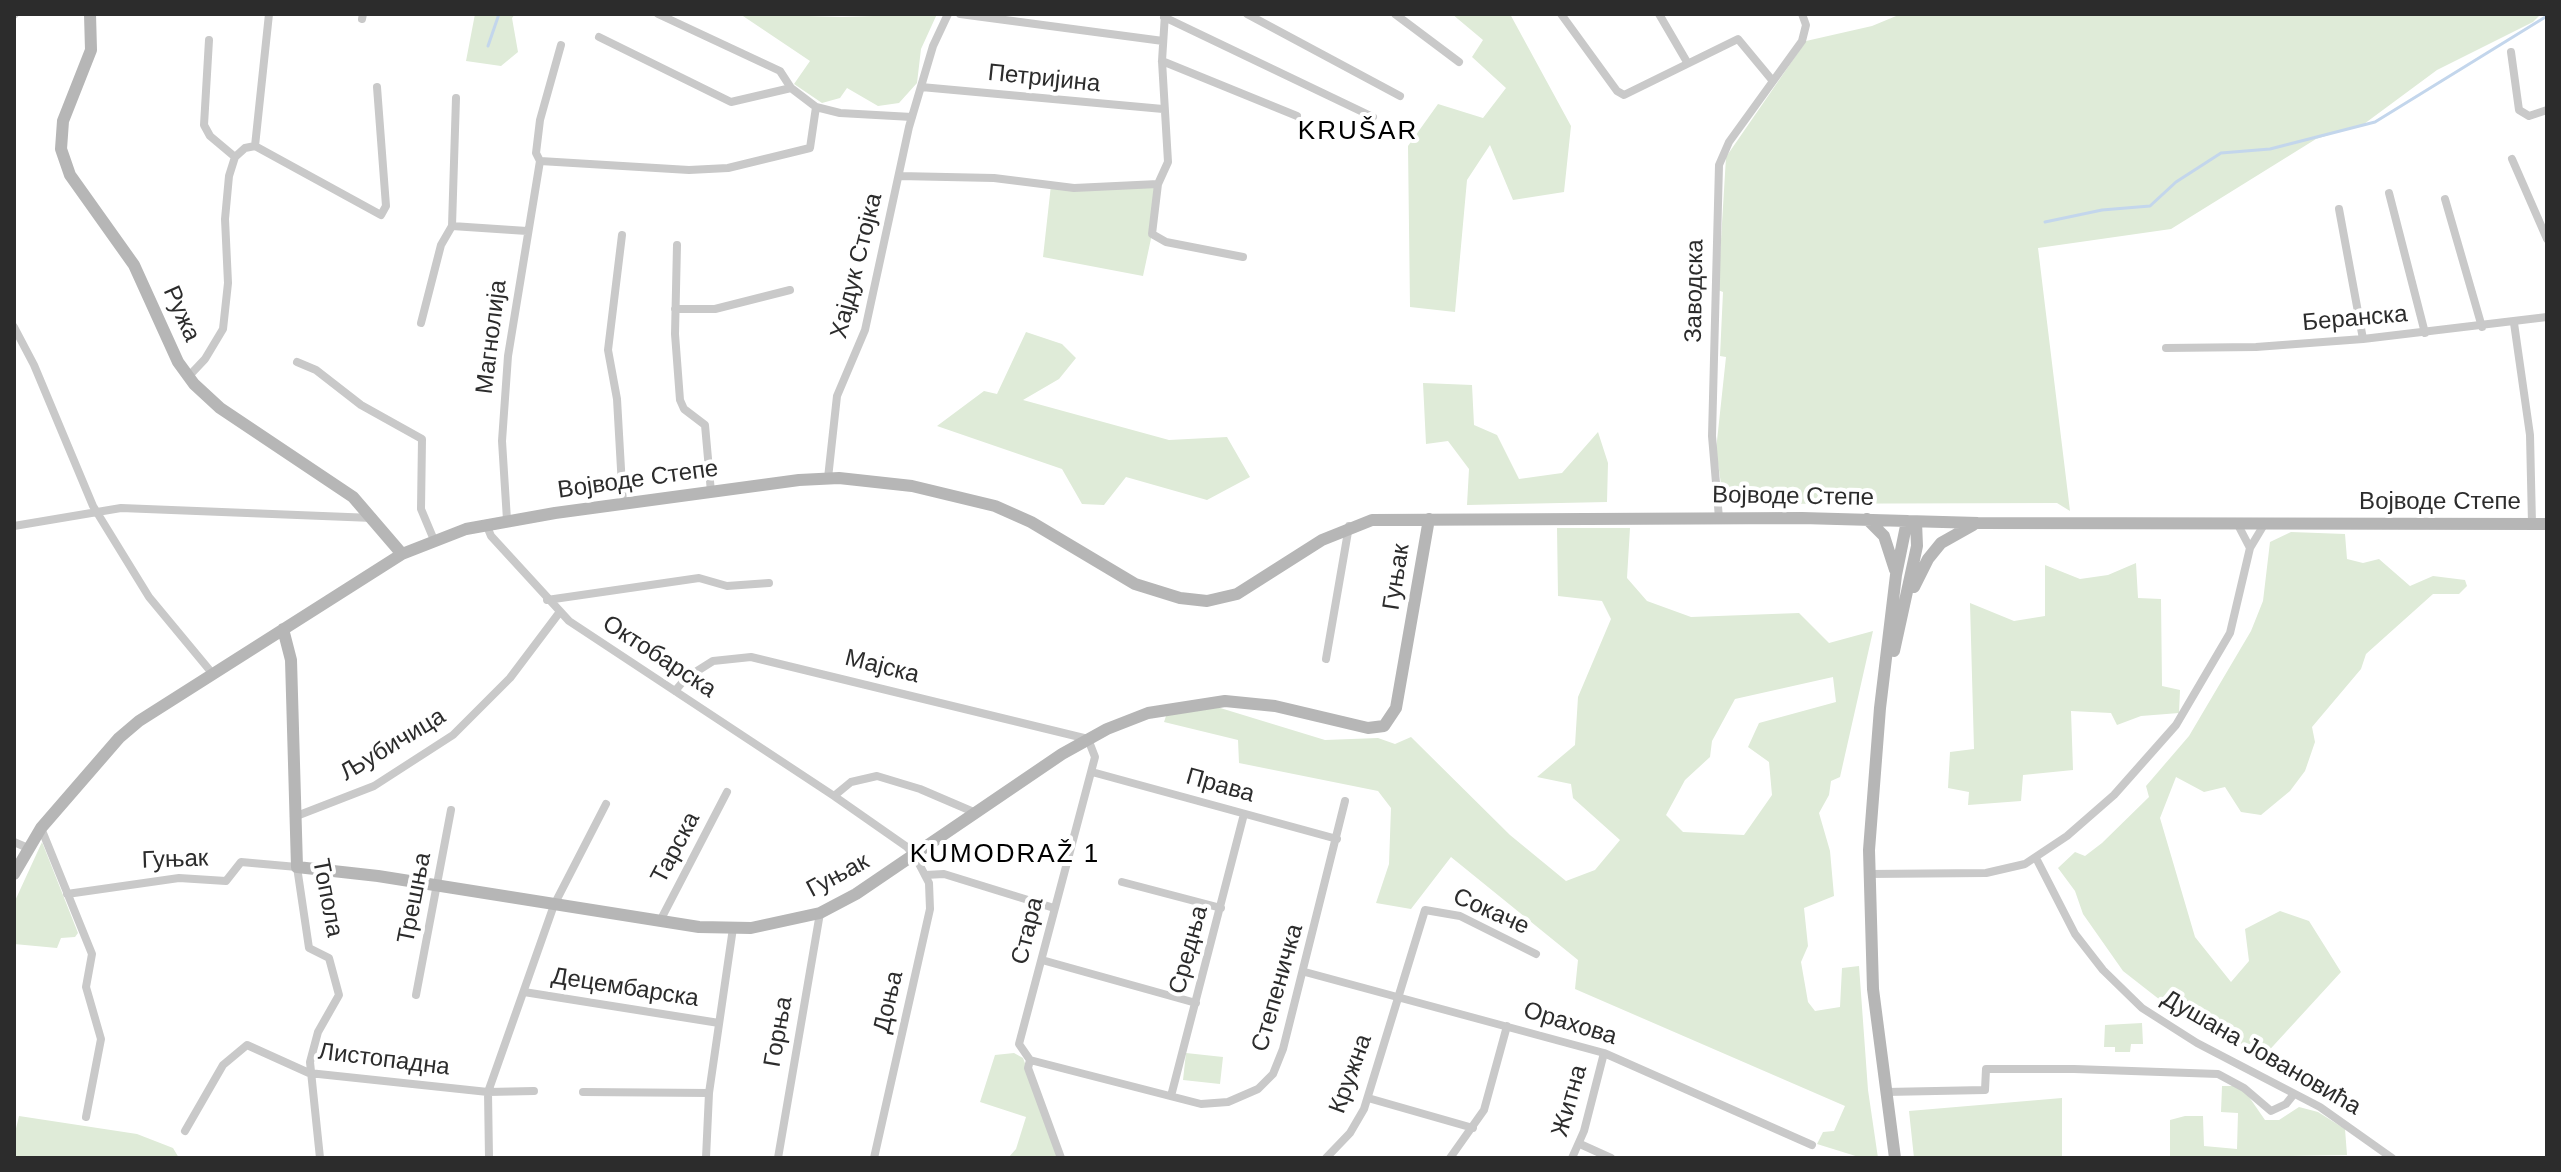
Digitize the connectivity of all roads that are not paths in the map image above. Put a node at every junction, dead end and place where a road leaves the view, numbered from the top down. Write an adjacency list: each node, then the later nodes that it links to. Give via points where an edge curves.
1 (90, 14): 58 (street, Ружа, via 91,50 63,121 61,149 70,175 134,265)
2 (269, 14): 32 (street)
3 (658, 14): 23 (street, via 780,71)
4 (948, 14): 22 (street)
5 (960, 14): 14 (street)
6 (1247, 14): 24 (street)
7 (1395, 14): 18 (street)
8 (1561, 14): 19 (street, via 1624,95)
9 (1659, 14): 19 (street)
10 (1802, 14): 20 (street, Заводска, via 1802,41)
11 (1164, 15): 14 (street); 31 (street)
12 (599, 37): 23 (street, via 731,102)
13 (209, 40): 33 (street, via 204,125)
14 (1163, 41): 17 (street)
15 (561, 45): 35 (street, Магнолија, via 554,81 546,89 536,153)
16 (2511, 52): 28 (street, via 2518,105 2525,115)
17 (1162, 61): 27 (street); 29 (street)
18 (1459, 62)
19 (1687, 62): 20 (street, via 1738,39)
20 (1772, 80): 64 (street, Заводска, via 1729,142 1719,168 1712,436)
21 (377, 87): 32 (street, via 386,206 381,215)
22 (921, 87): 27 (street, Петријина); 30 (street)
23 (791, 88): 26 (street)
24 (1400, 96)
25 (456, 98): 41 (street)
26 (816, 107): 30 (street); 35 (street, via 807,150 709,170)
27 (1163, 109): 37 (street, via 1168,162)
28 (2547, 110)
29 (1297, 116)
30 (912, 117): 36 (street)
31 (1373, 117)
32 (255, 146): 33 (street)
33 (235, 157): 58 (street, via 226,205 223,329)
34 (2512, 159): 44 (street)
35 (540, 161): 42 (street, Магнолија)
36 (899, 176): 37 (street, Хајдук Стојка, via 994,178 1074,188); 59 (street, Хајдук Стојка, via 861,341 837,396)
37 (1158, 184): 46 (street, via 1154,238)
38 (2389, 193): 54 (street)
39 (2445, 199): 53 (street)
40 (2339, 209): 55 (street)
41 (452, 226): 42 (street); 50 (street, via 441,245)
42 (527, 231): 67 (street, Магнолија, via 503,419)
43 (622, 235): 61 (street, via 608,350 617,399)
44 (2547, 239)
45 (677, 245): 48 (street)
46 (1243, 257)
47 (790, 290): 48 (street, via 715,309)
48 (675, 309): 60 (street, via 680,400 705,425)
49 (2547, 317): 51 (street, Беранска)
50 (421, 323)
51 (2514, 323): 53 (street, Беранска); 73 (street, via 2530,435)
52 (14, 327): 62 (street)
53 (2482, 327): 54 (street, Беранска)
54 (2425, 333): 55 (street, Беранска)
55 (2363, 339): 56 (street, Беранска)
56 (2166, 348)
57 (297, 362): 77 (street, via 422,439 421,509)
58 (188, 377): 63 (street, Ружа, via 220,408 345,490)
59 (828, 478): 60 (street, Војводе Степе); 76 (street, Војводе Степе, via 912,486 982,501 1031,522 1135,584 1191,600 1237,594)
60 (711, 492): 61 (street, Војводе Степе)
61 (623, 504): 67 (street, Војводе Степе)
62 (97, 512): 63 (street, via 168,509); 75 (street); 87 (street, via 149,597)
63 (373, 518): 79 (street, Ружа)
64 (1719, 518): 65 (street, Војводе Степе); 66 (street, Војводе Степе)
65 (1429, 519): 76 (street, Војводе Степе); 90 (street, Гуњак, via 1396,708 1384,726 1368,728 1275,706 1225,701 1148,713)
66 (1867, 519): 68 (street, Војводе Степе); 80 (street, via 1884,536)
67 (507, 520): 72 (street, Војводе Степе)
68 (1912, 522): 69 (street, Војводе Степе); 80 (street); 83 (street, via 1917,546)
69 (1978, 523): 70 (street, Војводе Степе); 83 (street, via 1952,534 1934,551)
70 (2237, 523): 71 (street, Војводе Степе); 78 (street)
71 (2265, 523): 73 (street, Војводе Степе); 78 (street)
72 (486, 524): 77 (street, Војводе Степе); 82 (street, Октобарска)
73 (2532, 524): 74 (street, Војводе Степе)
74 (2547, 524)
75 (14, 526)
76 (1349, 526): 86 (street)
77 (434, 540): 79 (street, Војводе Степе)
78 (2250, 548): 105 (street, via 2230,633 2187,710 2114,795)
79 (402, 554): 85 (street, Војводе Степе)
80 (1896, 575): 89 (street)
81 (769, 583): 82 (street, via 727,586 699,578)
82 (547, 600): 84 (street, Октобарска)
83 (1904, 608): 89 (street)
84 (559, 613): 88 (street, Октобарска); 99 (street, Љубичица, via 510,678 453,735 374,786)
85 (283, 629): 87 (street, Војводе Степе); 99 (street, Топола, via 291,660)
86 (1326, 659)
87 (212, 673): 100 (street, Војводе Степе, via 123,733)
88 (675, 691): 90 (street, Мајска, via 713,661 751,657); 93 (street, Октобарска)
89 (1880, 708): 108 (street)
90 (1088, 739): 91 (street, Стара, via 1095,751); 97 (street, Гуњак)
91 (1092, 772): 98 (street, Права); 114 (street, Стара)
92 (727, 792): 117 (street, Тарска)
93 (834, 796): 97 (street, via 851,782 877,776); 104 (street, Октобарска)
94 (1345, 801): 101 (street, Степеничка)
95 (606, 804): 113 (street)
96 (451, 810): 111 (street, Трешња)
97 (976, 813): 104 (street, Гуњак)
98 (1244, 814): 101 (street, Права); 115 (street, Средња)
99 (294, 817): 106 (street, Топола)
100 (41, 828): 103 (street, Војводе Степе); 112 (street)
101 (1337, 839): 121 (street, Степеничка)
102 (14, 842): 103 (street)
103 (28, 848): 107 (street, Војводе Степе)
104 (915, 856): 109 (street, Доња); 116 (street, Гуњак)
105 (2036, 858): 108 (street, via 1986,873); 136 (street, Душана Јовановића, via 2075,934 2131,998 2180,1034)
106 (297, 867): 111 (street, Гуњак); 112 (street, Гуњак, via 241,862 226,881 179,878); 130 (street, Топола, via 309,948 329,958 339,995 318,1032)
107 (14, 874)
108 (1868, 874): 134 (street, via 1870,952)
109 (925, 875): 114 (street, via 944,874); 148 (street, Доња, via 930,909)
110 (1122, 882): 115 (street)
111 (439, 886): 113 (street, Гуњак); 123 (street, Трешња)
112 (67, 894): 139 (street, via 92,954 86,987 101,1034)
113 (554, 905): 117 (street, Гуњак); 122 (street)
114 (1054, 908): 120 (street, Стара)
115 (1221, 908): 125 (street, Средња)
116 (820, 913): 118 (street, Гуњак); 147 (street, Горња)
117 (660, 921): 118 (street, Гуњак)
118 (733, 928): 126 (street)
119 (1536, 954): 124 (street, Сокаче, via 1460,916 1428,909 1421,914)
120 (1042, 960): 125 (street); 129 (street, Стара, via 1019,1041)
121 (1305, 972): 124 (street, Орахова); 137 (street, Степеничка, via 1283,1049 1266,1081 1249,1095 1220,1104)
122 (524, 992): 126 (street, Децембарска); 132 (street)
123 (416, 995)
124 (1397, 996): 127 (street, Орахова); 138 (street, Кружна)
125 (1196, 1003): 137 (street, Средња)
126 (719, 1023): 135 (street)
127 (1507, 1026): 128 (street, Орахова); 140 (street, via 1487,1102)
128 (1604, 1053): 142 (street, Житна); 143 (street, Орахова)
129 (1030, 1060): 137 (street, Степеничка); 149 (street, via 1028,1068)
130 (309, 1073): 132 (street, Листопадна); 141 (street, Листопадна, via 247,1045 239,1048 223,1065); 144 (street, Топола)
131 (534, 1091): 132 (street, Листопадна)
132 (488, 1092): 145 (street)
133 (583, 1092): 135 (street)
134 (1886, 1092): 136 (street, via 1985,1090 1986,1069 2074,1069 2218,1074 2271,1111); 154 (street)
135 (709, 1093): 146 (street)
136 (2294, 1094): 155 (street, Душана Јовановића)
137 (1171, 1096)
138 (1368, 1098): 140 (street); 150 (street, Кружна, via 1350,1133)
139 (86, 1117)
140 (1473, 1128): 151 (street)
141 (185, 1131)
142 (1580, 1144): 152 (street, Житна); 153 (street)
143 (1812, 1145)
144 (320, 1158)
145 (489, 1158)
146 (706, 1158)
147 (778, 1158)
148 (874, 1158)
149 (1061, 1158)
150 (1326, 1158)
151 (1450, 1158)
152 (1572, 1158)
153 (1611, 1158)
154 (1895, 1158)
155 (2392, 1158)

